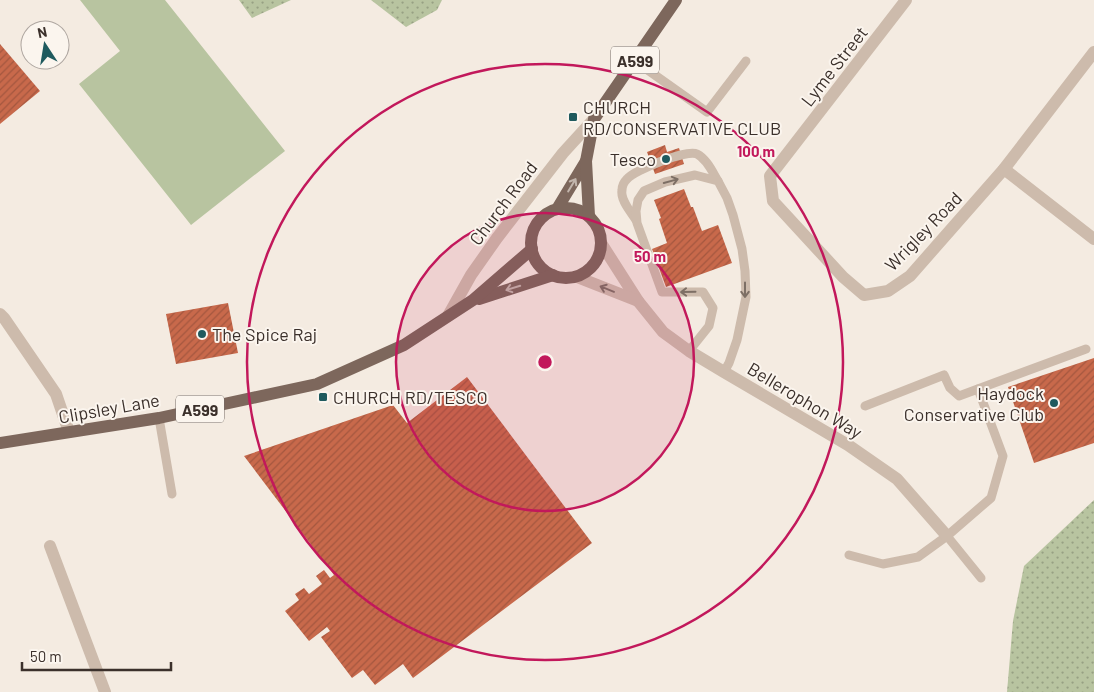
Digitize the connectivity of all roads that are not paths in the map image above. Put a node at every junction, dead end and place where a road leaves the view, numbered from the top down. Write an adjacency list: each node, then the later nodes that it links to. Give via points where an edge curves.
1 (676, 0): 4 (main road, Church Road / A599)
2 (906, 0): 9 (street, Lyme Street)
3 (1094, 52): 8 (street, Wrigley Road)
4 (635, 61): 5 (lane, via 707,112); 6 (main road, Church Road / A599)
5 (746, 61)
6 (594, 119): 7 (main road, Church Road / A599); 22 (street, Church Road / A599, via 563,153 497,238)
7 (586, 161): 11 (main road, Church Road / A599, one-way to 7); 12 (main road, Church Road / A599)
8 (1004, 169): 9 (street, Wrigley Road, via 910,276 888,291 864,295 843,277 773,201); 14 (street)
9 (770, 176)
10 (718, 181): 13 (lane, one-way to 10, via 638,200 644,192 665,182 695,175); 13 (lane, via 695,153 647,167 627,179 622,189 622,196); 26 (lane, one-way to 26, via 728,198 742,249 746,297 737,340)
11 (557, 209): 12 (main road, via 568,208); 16 (main road, A599, via 548,213 534,229)
12 (589, 216): 15 (main road, A599, via 596,224)
13 (637, 223): 25 (lane, one-way to 13, via 709,326 713,308 703,292 662,292)
14 (1094, 239)
15 (601, 243): 18 (main road, via 595,263); 20 (street, Bellerophon Way)
16 (532, 249): 17 (main road, via 543,269); 19 (main road, Church Road / A599)
17 (553, 275): 18 (main road, A599); 19 (main road, Church Road / A599, one-way to 19)
18 (576, 277): 20 (street, Bellerophon Way, one-way to 18)
19 (473, 300): 22 (main road, Church Road / A599)
20 (638, 301): 25 (street, Bellerophon Way, via 663,332)
21 (0, 314): 30 (street, via 51,386)
22 (448, 316): 24 (main road, Church Road / A599)
23 (1086, 349): 27 (lane)
24 (394, 350): 29 (main road, Clipsley Lane / A599, via 316,384)
25 (690, 351): 26 (street, Bellerophon Way)
26 (724, 372): 33 (street, Bellerophon Way, via 848,445 898,479)
27 (978, 389): 28 (lane, via 959,396 950,388 944,375); 33 (lane, via 1003,456 991,498)
28 (865, 406)
29 (159, 418): 30 (main road, Clipsley Lane / A599); 32 (lane)
30 (69, 432): 31 (main road, Clipsley Lane / A599)
31 (0, 443)
32 (172, 494)
33 (947, 536): 35 (lane, via 918,557 884,564); 36 (lane)
34 (50, 546): 37 (street)
35 (849, 555)
36 (981, 578)
37 (105, 692)

